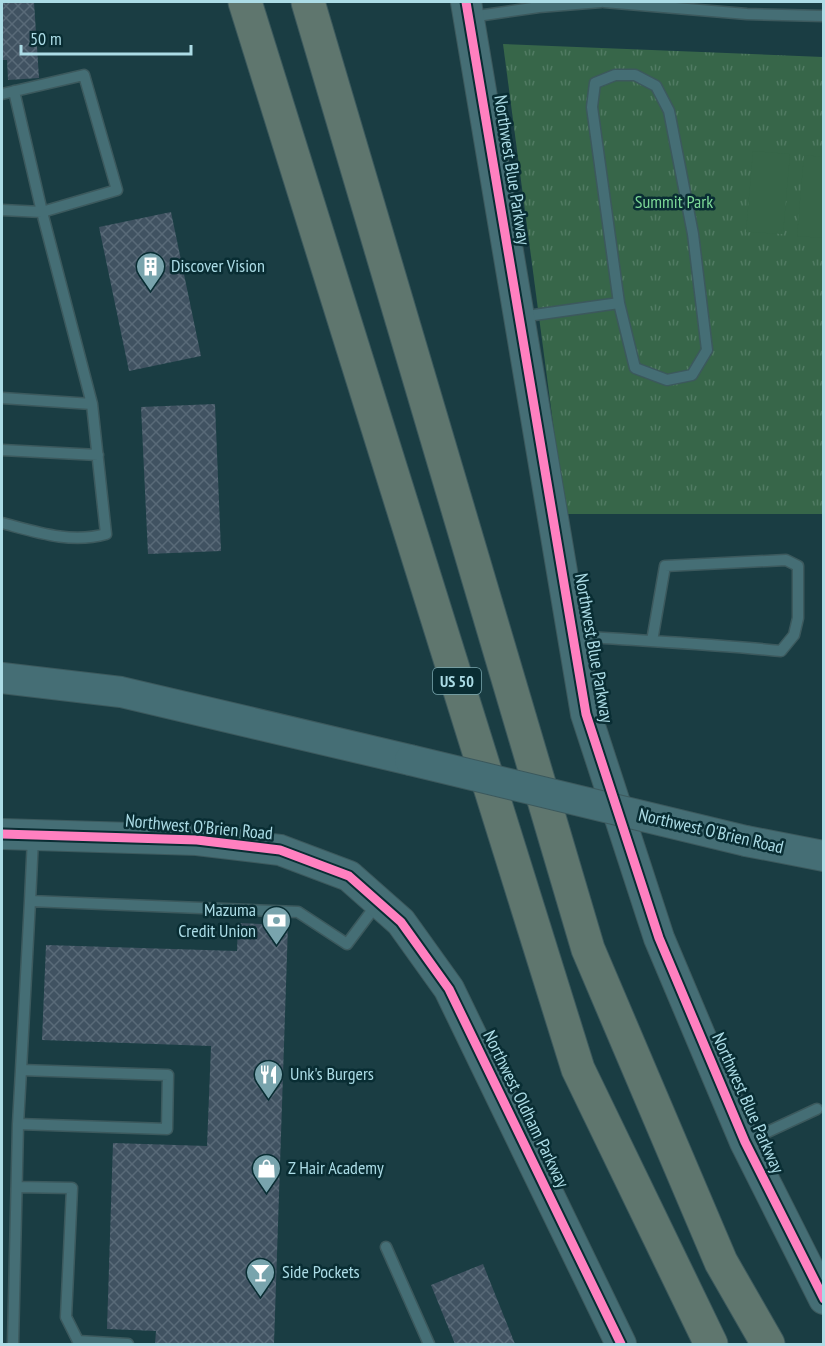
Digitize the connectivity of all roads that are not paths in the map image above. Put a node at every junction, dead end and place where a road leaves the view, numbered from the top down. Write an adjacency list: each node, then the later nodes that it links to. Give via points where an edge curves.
1 (245, 2): 38 (highway, US 50, via 578,1069)
2 (308, 2): 39 (highway, US 50, via 588,949 721,1262)
3 (602, 2): 4 (lane); 6 (lane)
4 (557, 4): 5 (lane)
5 (468, 10): 12 (street, Northwest Blue Parkway)
6 (824, 16)
7 (14, 91): 8 (lane); 10 (lane); 10 (lane, via 84,75 117,190)
8 (2, 94)
9 (2, 210): 10 (lane)
10 (42, 212): 14 (lane)
11 (619, 303): 11 (lane, via 635,368 667,380 692,375 707,350 691,222 669,111 656,86 635,75 615,75 595,83 592,107); 12 (lane)
12 (520, 317): 18 (street, Northwest Blue Parkway)
13 (2, 398): 14 (lane)
14 (93, 404): 16 (lane)
15 (2, 450): 16 (lane)
16 (98, 455): 17 (lane, via 106,534 90,539 58,537)
17 (2, 523)
18 (573, 636): 19 (lane); 30 (street, Northwest Blue Parkway, via 586,714 659,938)
19 (652, 641): 19 (lane, via 781,651 794,635 798,618 798,566 786,560 665,566)
20 (2, 678): 24 (street, Northwest O'Brien Road, bridge, via 121,692 746,841)
21 (2, 834): 22 (street, Northwest O'Brien Road); 23 (lane)
22 (33, 835): 25 (lane); 26 (street, Northwest O'Brien Road, via 196,840 280,850 349,876)
23 (2, 845)
24 (824, 856)
25 (30, 901): 26 (lane, via 298,912 347,944); 27 (lane)
26 (379, 902): 37 (street, Northwest Oldham Parkway, via 401,922 449,989)
27 (21, 1070): 29 (lane); 29 (lane, via 168,1075 167,1129)
28 (817, 1109): 30 (lane)
29 (18, 1124): 31 (lane)
30 (745, 1142): 33 (street, Northwest Blue Parkway)
31 (17, 1186): 34 (lane); 35 (lane, via 72,1188 66,1317 78,1341)
32 (386, 1246): 36 (lane)
33 (824, 1299)
34 (13, 1344)
35 (128, 1344)
36 (429, 1344)
37 (621, 1344)
38 (711, 1344)
39 (768, 1344)

